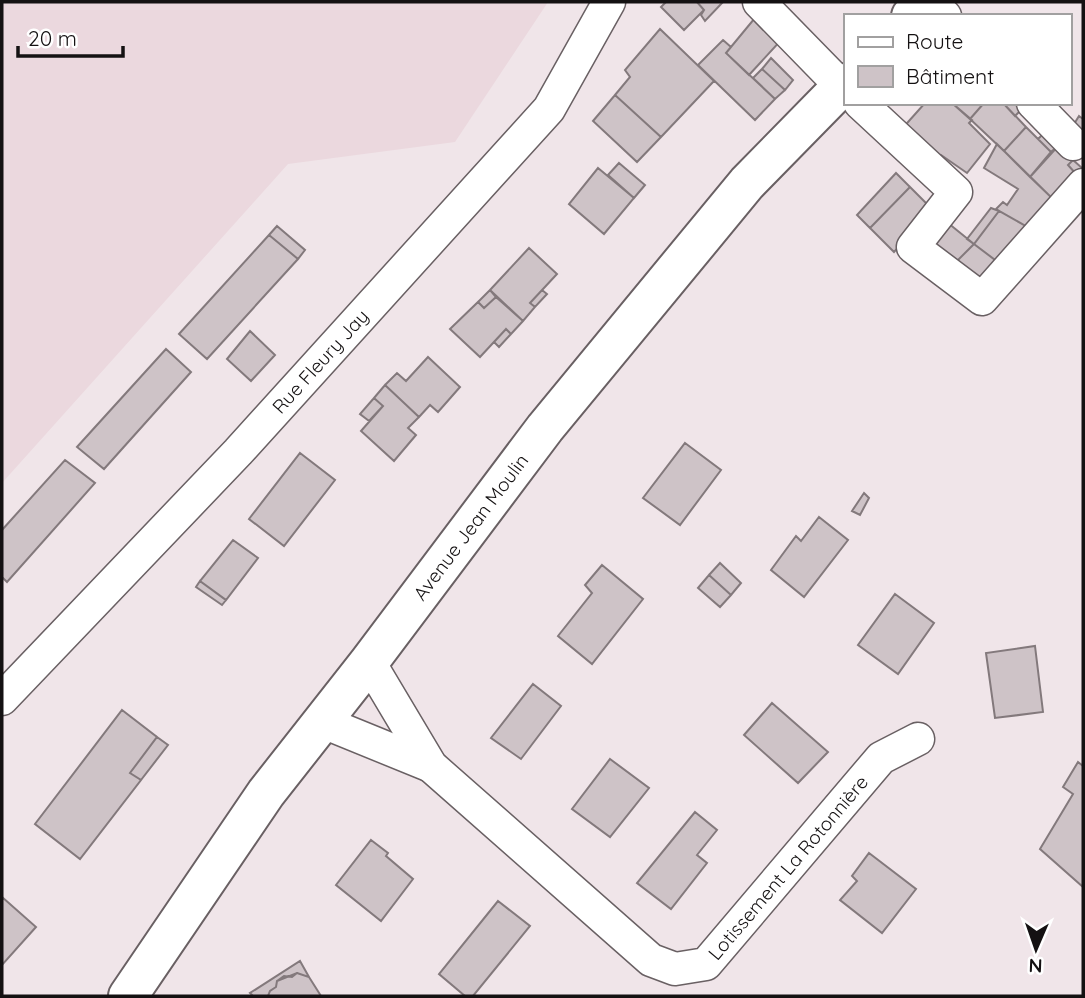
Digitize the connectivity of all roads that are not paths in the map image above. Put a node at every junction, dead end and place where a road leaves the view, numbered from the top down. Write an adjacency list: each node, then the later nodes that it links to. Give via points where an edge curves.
1 (610, 2): 10 (street, Rue Fleury Jay, via 549,109 247,442)
2 (759, 2): 3 (street)
3 (844, 87)
4 (844, 95): 9 (main road, Avenue Jean Moulin, via 747,183 571,396)
5 (863, 105): 8 (street, via 956,192 913,247 982,299)
6 (1035, 105): 7 (street)
7 (1073, 144)
8 (1083, 185)
9 (369, 662): 11 (main road, Avenue Jean Moulin); 13 (street, Lotissement La Rotonnière)
10 (2, 699)
11 (323, 722): 13 (street, Lotissement La Rotonnière); 14 (main road, Avenue Jean Moulin, via 266,793)
12 (918, 738): 13 (street, Lotissement La Rotonnière, via 881,758 706,964 675,969 651,960)
13 (431, 766)
14 (128, 996)

